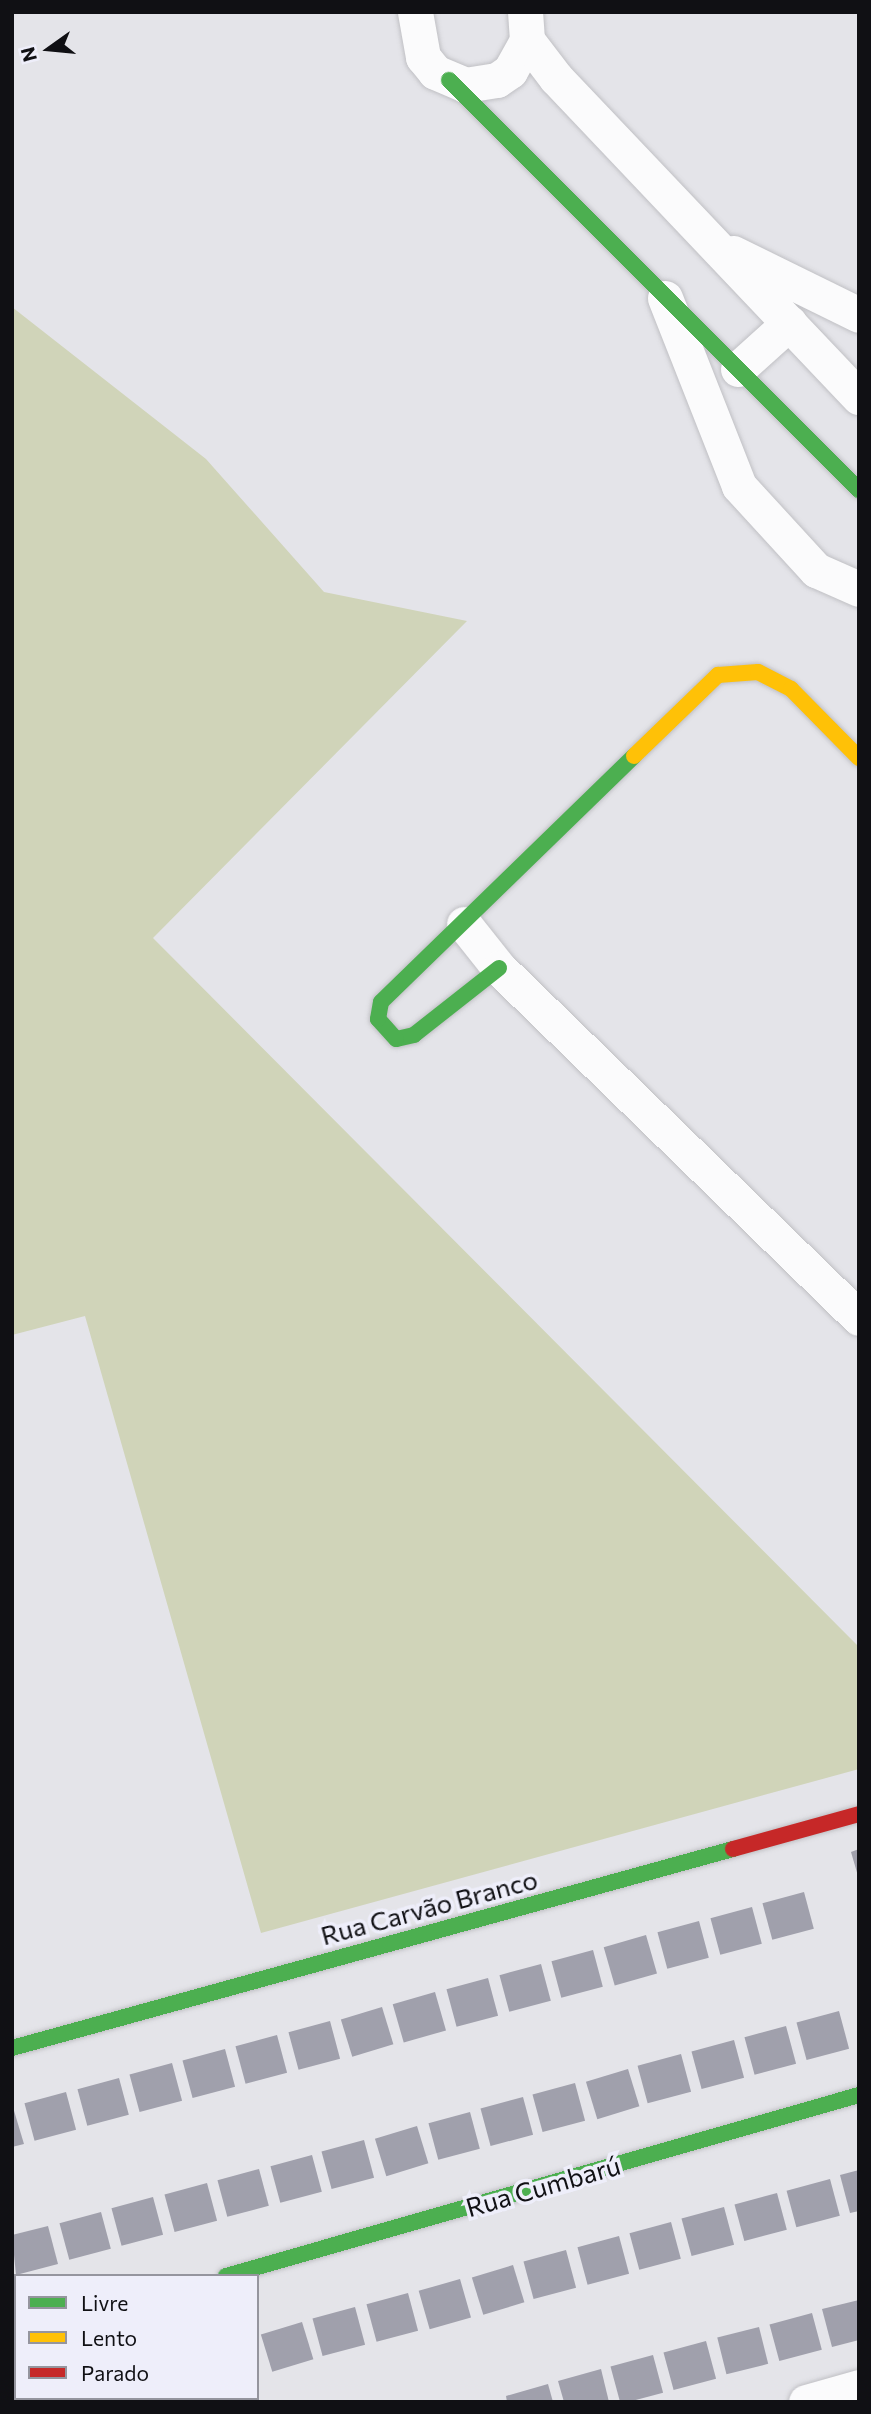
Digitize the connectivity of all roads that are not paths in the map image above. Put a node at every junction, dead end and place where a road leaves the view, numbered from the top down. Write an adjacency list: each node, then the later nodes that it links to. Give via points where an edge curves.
1 (416, 15): 3 (street, via 423,57)
2 (526, 26): 3 (street, via 521,57 497,80 465,85); 4 (street, via 556,78)
3 (449, 80): 5 (street)
4 (714, 244): 6 (street); 7 (street)
5 (664, 294): 8 (street); 11 (street, via 739,486 816,570)
6 (859, 314)
7 (789, 323): 8 (street); 9 (street)
8 (738, 369): 10 (street)
9 (859, 397)
10 (859, 489)
11 (859, 589)
12 (859, 758): 13 (street, via 791,689 758,672 718,675)
13 (464, 924): 14 (street); 14 (street, via 381,1002 378,1019 396,1039 414,1035)
14 (499, 968): 15 (street)
15 (855, 1307)
16 (859, 1814): 17 (street, Rua Carvão Branco)
17 (12, 2048)
18 (859, 2095): 19 (street, Rua Cumbarú)
19 (233, 2274)
20 (859, 2387): 21 (street)
21 (806, 2402)

